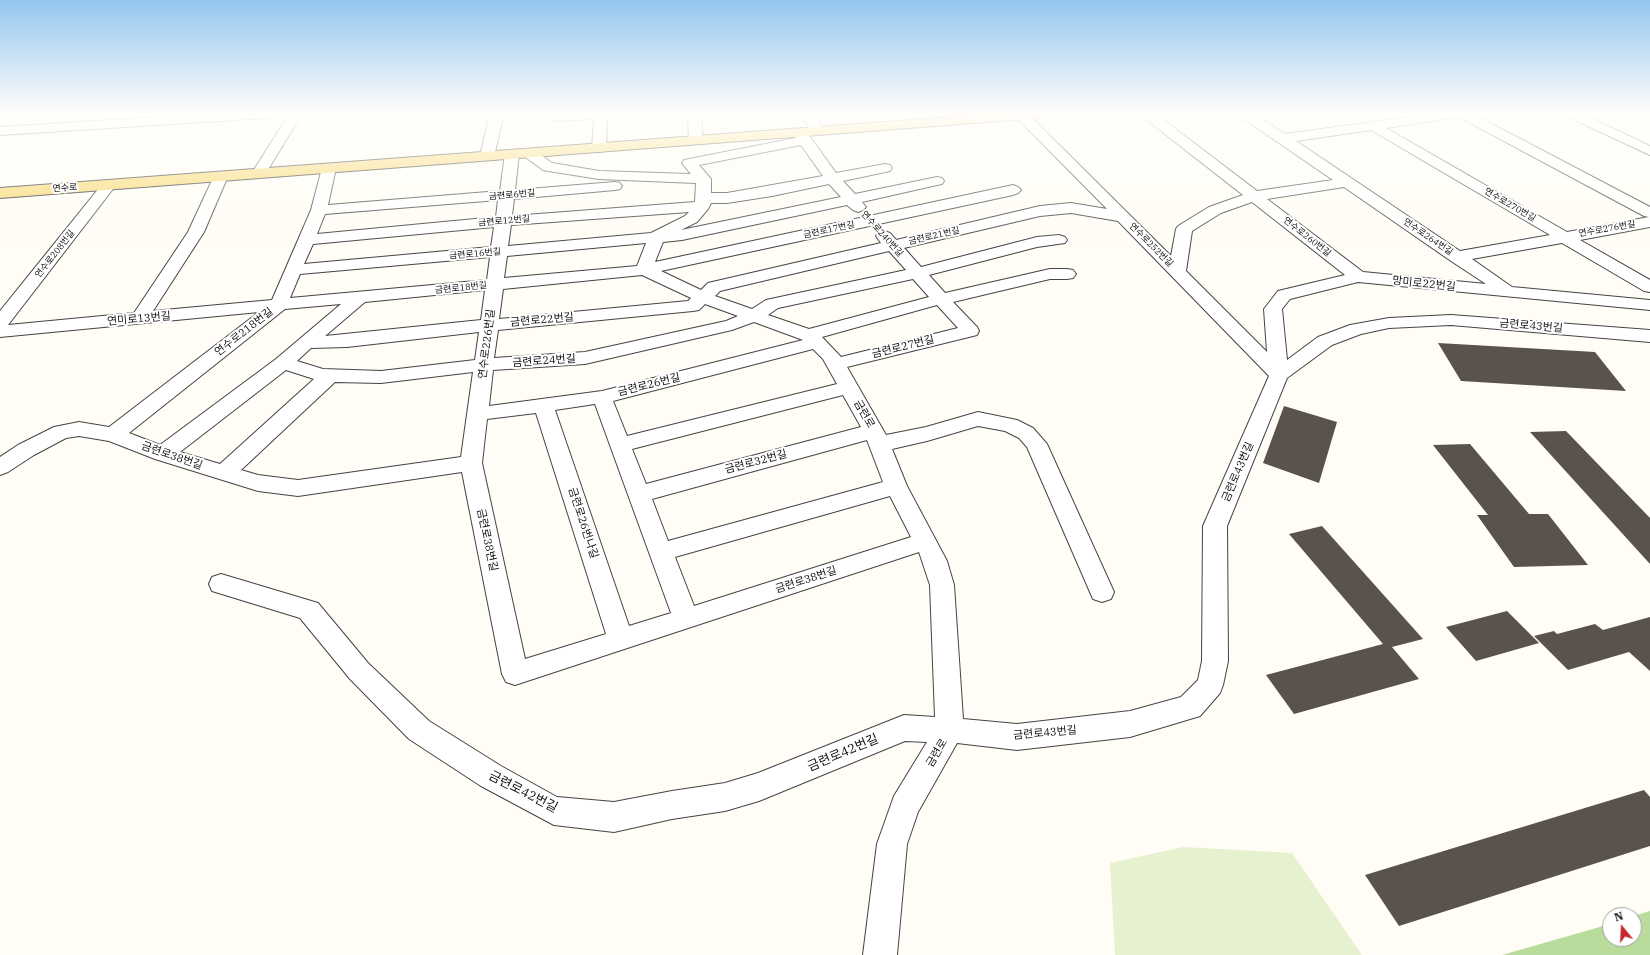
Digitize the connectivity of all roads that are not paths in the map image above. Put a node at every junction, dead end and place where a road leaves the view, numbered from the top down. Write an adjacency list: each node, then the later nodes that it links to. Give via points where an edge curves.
1 (268, 159): 14 (street)
2 (453, 159): 12 (main road, 연수로)
3 (518, 159): 22 (street, 연수로226번길)
4 (530, 159): 23 (street, via 548,167)
5 (708, 159): 23 (street, via 689,163)
6 (819, 159): 16 (street, 연수로240번길)
7 (1070, 159): 28 (street, 연수로252번길)
8 (1206, 159): 24 (street, 연수로260번길)
9 (1312, 159): 18 (street, 연수로264번길)
10 (1429, 159): 34 (street, 연수로270번길)
11 (1548, 159): 27 (street, 연수로276번길)
12 (330, 168): 14 (main road, 연수로); 26 (street, 연수로218번길)
13 (885, 168): 16 (street)
14 (259, 173): 15 (main road, 연수로)
15 (221, 176): 19 (main road, 연수로); 56 (street, via 196,232)
16 (833, 179): 23 (street, via 727,198); 25 (street, 연수로240번길)
17 (938, 181): 25 (street, 금련로16번길)
18 (1347, 182): 24 (street); 40 (street, 연수로264번길)
19 (109, 185): 21 (main road, 연수로); 57 (street, 연수로208번길)
20 (1013, 190): 30 (street, 금련로17번길)
21 (0, 193)
22 (506, 195): 23 (street, 금련로6번길); 26 (street, 금련로6번길); 29 (street, 연수로226번길)
23 (703, 195): 29 (street, 금련로12번길); 33 (street, via 691,219)
24 (1255, 196): 44 (street, via 1215,210 1184,229); 46 (street, 연수로260번길)
25 (851, 199): 30 (street, 연수로240번길); 33 (street, 금련로16번길, via 710,230)
26 (319, 210): 36 (street, 연수로218번길)
27 (1650, 213)
28 (1123, 217): 38 (street, 금련로21번길, via 1071,208 1040,211); 44 (street, 연수로252번길)
29 (503, 221): 36 (street, 금련로12번길); 39 (street, 연수로226번길)
30 (870, 221): 38 (street, 연수로240번길); 42 (street, 금련로17번길)
31 (1650, 222): 32 (street, 연수로276번길)
32 (1627, 226): 34 (street, 연수로276번길); 35 (street)
33 (657, 236): 39 (street, 금련로16번길); 42 (street)
34 (1564, 237): 40 (street); 48 (street, 연수로270번길)
35 (1650, 238)
36 (306, 240): 41 (street, 연수로218번길)
37 (1059, 240): 43 (street, 금련로24번길, via 1037,242)
38 (893, 245): 43 (street, 연수로240번길); 51 (street, 금련로21번길, via 714,287)
39 (499, 252): 41 (street, 금련로16번길); 47 (street, 연수로226번길)
40 (1457, 257): 49 (street, 연수로264번길)
41 (292, 270): 54 (street, 연수로218번길)
42 (644, 270): 47 (street, 금련로18번길); 51 (street, 금련로)
43 (918, 272): 52 (street, 연수로240번길); 55 (street, 금련로24번길, via 772,304)
44 (1177, 272): 68 (street, 연수로252번길)
45 (1067, 274): 52 (street, 금련로26번길, via 1050,274)
46 (1358, 277): 49 (street, 망미로22번길); 68 (street, 망미로22번길, via 1284,295 1273,309)
47 (494, 285): 50 (street, 금련로18번길); 58 (street, 연수로226번길)
48 (1650, 287)
49 (1508, 292): 53 (street, 망미로22번길)
50 (359, 298): 54 (street, 금련로18번길); 63 (street)
51 (704, 298): 55 (street, 금련로); 58 (street, 금련로22번길, via 693,306)
52 (941, 299): 60 (street, 연수로240번길); 62 (street, 금련로26번길)
53 (1650, 305)
54 (278, 306): 56 (street, 연미로13번길); 73 (street, 연수로218번길)
55 (753, 316): 62 (street, 금련로); 66 (street, 금련로24번길, via 732,325 585,358)
56 (139, 319): 59 (street, 연미로13번길)
57 (0, 323)
58 (489, 325): 63 (street, 금련로22번길, via 347,341); 66 (street, 연수로226번길)
59 (0, 331)
60 (970, 331): 65 (street, 금련로27번길)
61 (1650, 336): 68 (street, 금련로43번길, via 1451,320 1389,323 1357,329 1325,341)
62 (813, 339): 65 (street, 금련로); 70 (street, 금련로26번길)
63 (306, 343): 64 (street)
64 (283, 363): 67 (street, 금련로24번길); 76 (street)
65 (836, 364): 69 (street, 금련로)
66 (484, 366): 67 (street, 금련로24번길, via 382,377); 72 (street, 연수로226번길)
67 (330, 375): 79 (street)
68 (1279, 375): 88 (street, 금련로43번길, via 1215,526 1215,661 1210,685 1190,707 1130,724 1017,738)
69 (849, 387): 74 (street, 금련로); 75 (street)
70 (602, 397): 71 (street, 금련로26번길); 75 (street)
71 (544, 406): 72 (street, 금련로26번길); 87 (street, 금련로26번나길)
72 (477, 414): 77 (street, 연수로226번길)
73 (113, 435): 76 (street, 금련로38번길); 78 (street, 금련로38번길, via 79,429 61,432)
74 (877, 437): 80 (street, 금련로); 81 (street, 금련로32번길); 85 (street, 금련로32번길, via 927,434 978,419 1010,426 1026,433 1036,444)
75 (621, 446): 81 (street)
76 (163, 454): 79 (street, 금련로38번길)
77 (471, 463): 79 (street, 금련로38번길, via 298,488 258,483); 87 (street, 금련로38번길, via 515,674)
78 (0, 467)
79 (224, 473)
80 (896, 486): 82 (street, 금련로); 83 (street)
81 (639, 494): 83 (street)
82 (926, 541): 86 (street, 금련로38번길); 88 (street, 금련로, via 942,585)
83 (661, 552): 86 (street)
84 (221, 584): 88 (street, 금련로42번길, via 309,610 359,670 419,730 491,776 554,811 614,817 672,805 725,798 791,775 904,728)
85 (1102, 592)
86 (686, 619): 87 (street, 금련로38번길)
87 (621, 640)
88 (950, 730): 89 (street, 금련로, via 905,806 892,844)
89 (880, 955)

